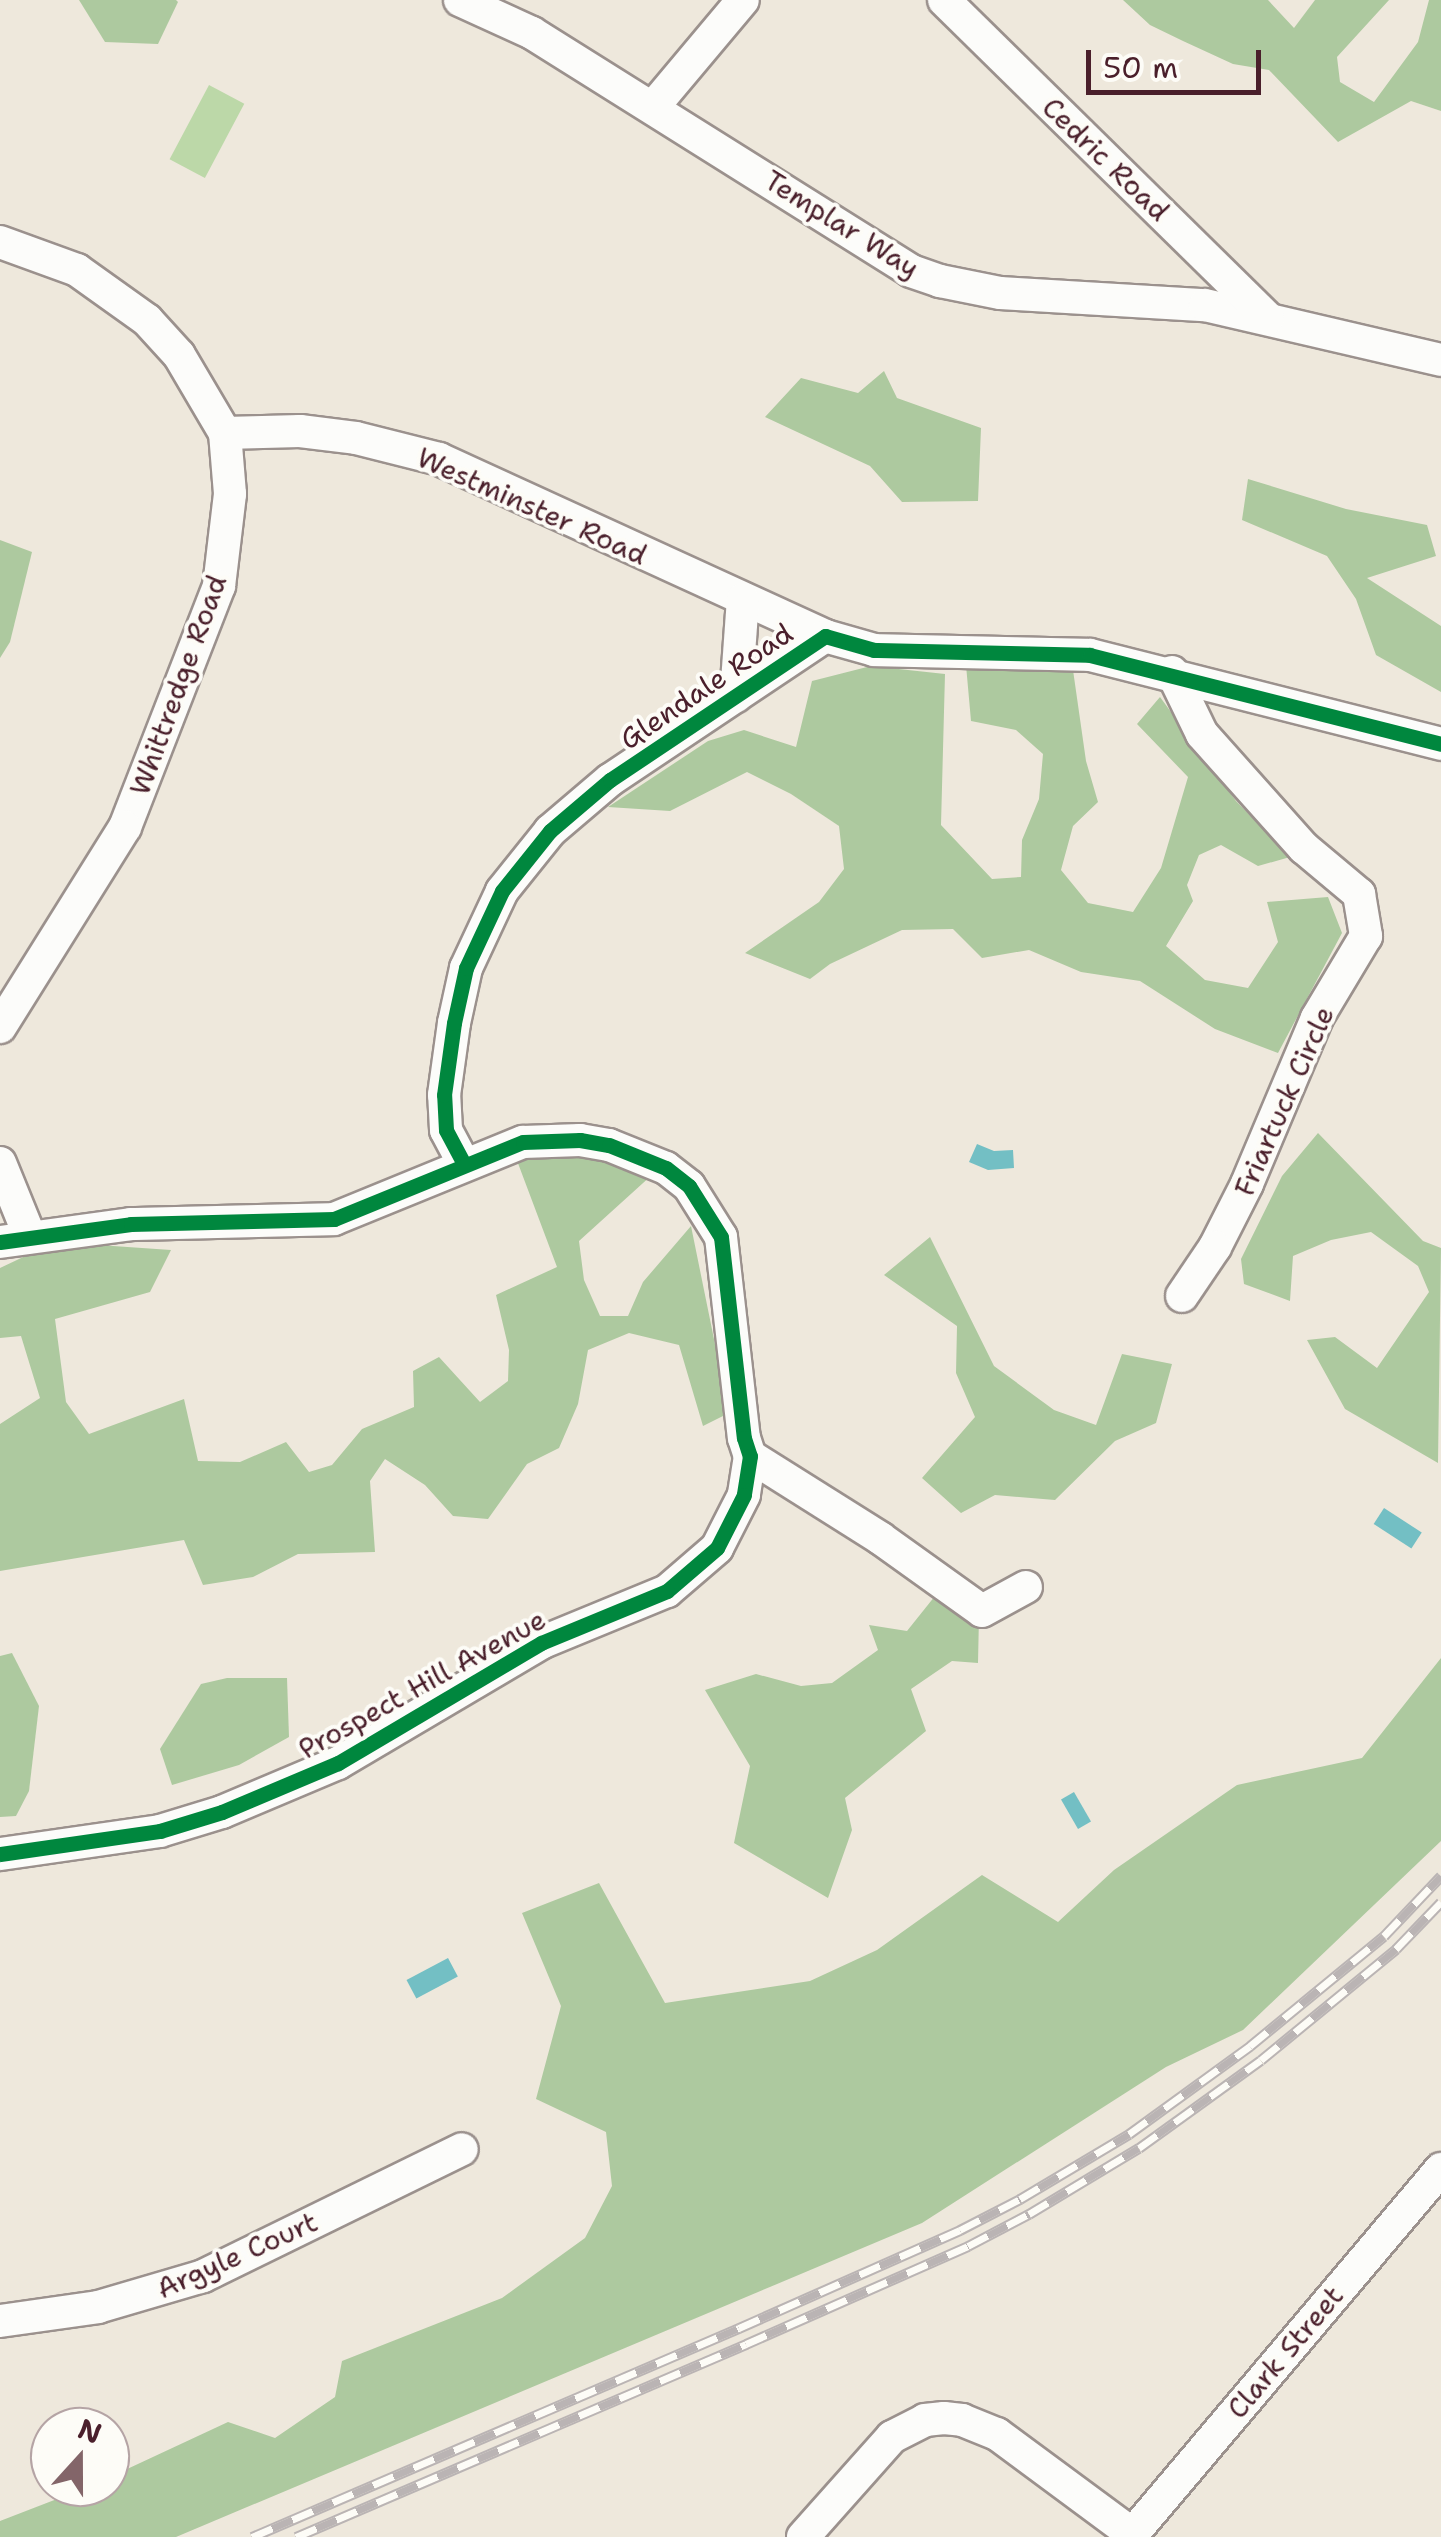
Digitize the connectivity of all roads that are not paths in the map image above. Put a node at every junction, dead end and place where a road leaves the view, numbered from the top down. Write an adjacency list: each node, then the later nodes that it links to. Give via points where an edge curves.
1 (460, 0): 4 (street, Templar Way, via 532,33)
2 (743, 0): 4 (street)
3 (944, 0): 6 (street, Cedric Road)
4 (654, 106): 6 (street, Templar Way, via 911,271 940,282 1000,293 1205,305)
5 (0, 242): 8 (street, Whittredge Road, via 78,270 147,320 179,355)
6 (1268, 318): 7 (street, Templar Way)
7 (1441, 360)
8 (225, 433): 9 (street, Westminster Road, via 356,438 439,459); 16 (street, Whittredge Road, via 229,529 194,654 126,827)
9 (743, 600): 10 (street, Westminster Road); 12 (street)
10 (826, 636): 11 (street, Glendale Road, via 874,650 1090,654); 12 (street, Glendale Road)
11 (1172, 672): 14 (street, Glendale Road); 20 (street, Friartuck Circle, via 1202,734 1304,848 1359,894 1366,936 1317,1018 1248,1184)
12 (736, 696): 18 (street, Glendale Road, via 610,780 550,832 502,891 466,968 451,1041 446,1130)
13 (1441, 717): 14 (street)
14 (1394, 731): 15 (street, Glendale Road)
15 (1441, 744)
16 (0, 1026)
17 (0, 1164): 19 (street)
18 (464, 1164): 19 (street, Prospect Hill Avenue, via 334,1218 131,1224); 21 (street, Prospect Hill Avenue, via 523,1142 580,1140 666,1168 689,1186 721,1237)
19 (15, 1240)
20 (1182, 1296)
21 (750, 1456): 22 (street, via 982,1610); 23 (street, Prospect Hill Avenue, via 744,1496 717,1548 668,1591 540,1643 338,1763 222,1812 160,1832)
22 (1026, 1587)
23 (0, 1854)
24 (462, 2149): 26 (street, Argyle Court, via 203,2276 98,2307)
25 (1441, 2169): 27 (street, Clark Street)
26 (0, 2321)
27 (1131, 2536): 28 (street, via 996,2434 944,2418 892,2436)
28 (804, 2537)

